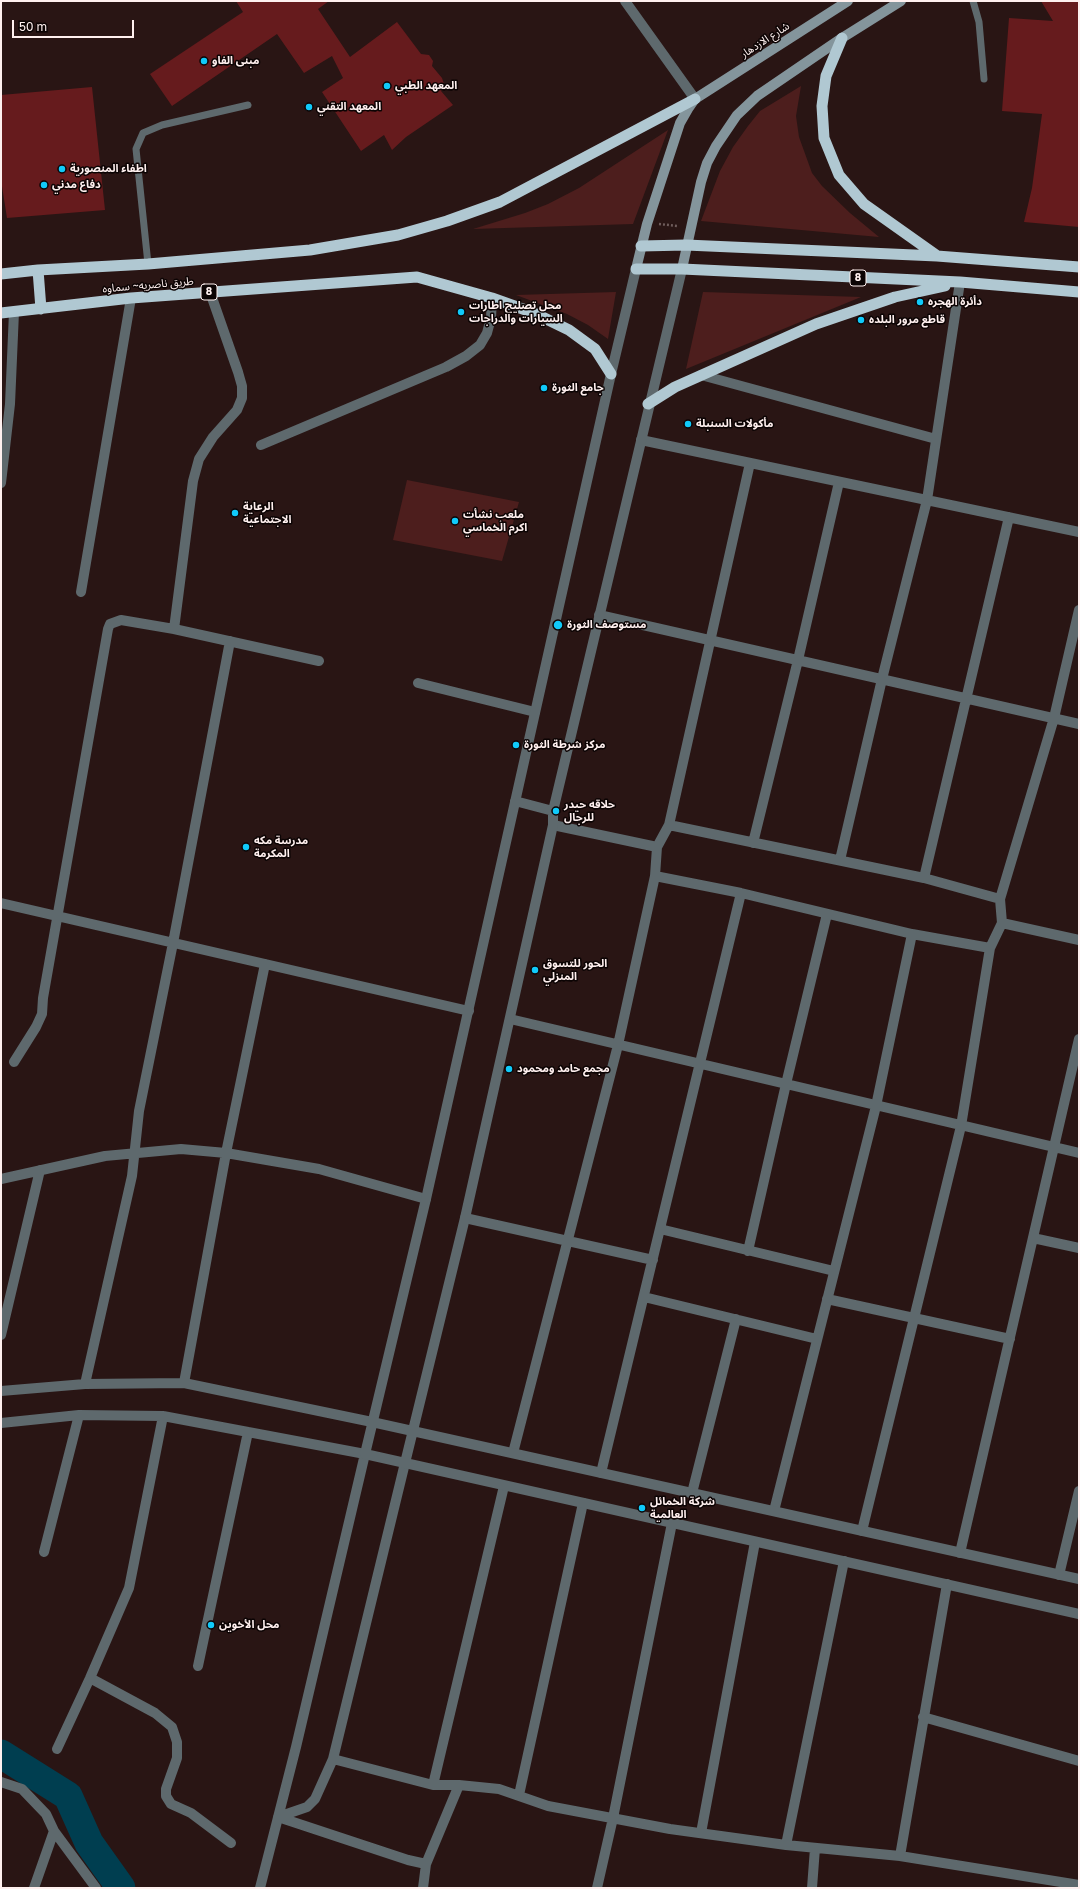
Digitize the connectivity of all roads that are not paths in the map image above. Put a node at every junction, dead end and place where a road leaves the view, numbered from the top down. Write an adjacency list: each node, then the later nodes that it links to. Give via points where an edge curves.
1 (626, 1): 7 (street)
2 (848, 1): 7 (main road, شارع الازدهار)
3 (901, 1): 5 (main road)
4 (973, 1): 6 (lane, via 979,22)
5 (842, 38): 9 (main road, via 757,96 737,115 707,163); 11 (highway, via 826,76 822,106 824,138 839,175 864,204)
6 (984, 79)
7 (695, 99): 10 (main road, via 680,123); 12 (highway, طريق ناصريه~ سماوه, via 500,202 447,222 398,235 310,250)
8 (248, 105): 12 (lane, via 162,125 144,133 136,149)
9 (686, 245): 10 (highway); 11 (highway); 15 (main road)
10 (641, 246): 14 (main road)
11 (937, 256): 13 (highway)
12 (148, 264): 16 (highway, طريق ناصريه~ سماوه)
13 (1079, 267)
14 (636, 269): 15 (highway, 8); 26 (street)
15 (682, 269): 18 (highway, 8); 28 (street)
16 (38, 270): 17 (highway, طريق ناصريه~ سماوه); 23 (highway)
17 (1, 274)
18 (960, 282): 20 (highway, 8); 27 (highway, via 852,310); 29 (street)
19 (210, 292): 21 (highway, طريق ناصريه~ سماوه / 8); 22 (highway, طريق ناصريه~ سماوه / 8, via 417,277); 41 (street, via 238,372 242,398 237,410 213,437 199,459 193,481)
20 (1079, 292)
21 (131, 298): 23 (highway, طريق ناصريه~ سماوه / 8); 38 (street)
22 (492, 298): 26 (highway, طريق ناصريه~ سماوه, via 534,313 569,330 594,349); 31 (street, via 488,333 480,345 466,356 446,367)
23 (41, 309): 24 (highway, طريق ناصريه~ سماوه / 8)
24 (14, 312): 25 (highway, طريق ناصريه~ سماوه / 8); 34 (street, via 10,404)
25 (1, 313)
26 (611, 374): 49 (street)
27 (701, 375): 28 (highway); 29 (street)
28 (648, 404): 30 (street)
29 (936, 439): 35 (street)
30 (641, 440): 32 (street); 40 (street)
31 (261, 445)
32 (750, 463): 33 (street); 42 (street)
33 (838, 482): 35 (street); 44 (street)
34 (1, 483)
35 (927, 500): 36 (street); 46 (street)
36 (1009, 517): 37 (street); 48 (street)
37 (1079, 532)
38 (81, 592)
39 (1079, 610): 50 (street)
40 (599, 615): 42 (street); 53 (street)
41 (174, 629): 43 (street); 65 (street, via 121,620 110,624)
42 (710, 640): 44 (street); 55 (street)
43 (230, 642): 45 (street); 69 (street)
44 (798, 660): 46 (street); 56 (street)
45 (319, 661)
46 (882, 679): 48 (street); 58 (street)
47 (418, 683): 49 (street)
48 (967, 699): 50 (street); 60 (street)
49 (535, 712): 52 (street)
50 (1054, 718): 51 (street); 62 (street)
51 (1079, 724)
52 (514, 801): 53 (street); 72 (street)
53 (553, 811): 54 (street)
54 (553, 825): 57 (street); 73 (street)
55 (668, 825): 56 (street); 57 (street)
56 (753, 843): 58 (street)
57 (657, 847): 59 (street)
58 (840, 860): 60 (street)
59 (655, 876): 61 (street); 75 (street)
60 (924, 878): 62 (street)
61 (741, 893): 64 (street); 77 (street)
62 (1000, 899): 66 (street)
63 (1, 903): 65 (street)
64 (827, 914): 67 (street); 78 (street)
65 (59, 916): 69 (street); 76 (street, via 42,1014)
66 (1002, 923): 68 (street); 70 (street)
67 (912, 934): 70 (street); 79 (street)
68 (1079, 940)
69 (173, 943): 71 (street); 82 (street, via 139,1110)
70 (990, 948): 80 (street)
71 (265, 964): 72 (street); 83 (street)
72 (469, 1011): 87 (street)
73 (510, 1019): 75 (street); 88 (street)
74 (1079, 1043): 81 (street)
75 (618, 1045): 77 (street); 91 (street)
76 (14, 1062)
77 (700, 1064): 78 (street); 89 (street)
78 (786, 1084): 79 (street); 93 (street)
79 (876, 1106): 80 (street); 95 (street)
80 (961, 1126): 81 (street); 98 (street)
81 (1054, 1148): 84 (street); 90 (street)
82 (135, 1153): 83 (street, via 181,1149); 85 (street, via 105,1156); 104 (street)
83 (226, 1153): 87 (street, via 319,1169); 103 (street)
84 (1079, 1153)
85 (40, 1170): 86 (street); 100 (street)
86 (1, 1179)
87 (426, 1199): 108 (street)
88 (465, 1218): 91 (street); 110 (street)
89 (660, 1229): 93 (street); 94 (street)
90 (1033, 1238): 92 (street); 102 (street)
91 (568, 1242): 94 (street); 112 (street)
92 (1079, 1248)
93 (748, 1251): 95 (street)
94 (653, 1260): 96 (street)
95 (834, 1271): 97 (street)
96 (644, 1297): 99 (street); 115 (street)
97 (827, 1299): 98 (street); 101 (street)
98 (914, 1318): 102 (street); 122 (street)
99 (736, 1319): 101 (street); 118 (street)
100 (1, 1335)
101 (817, 1339): 120 (street)
102 (1010, 1339): 125 (street)
103 (184, 1383): 104 (street); 108 (street)
104 (85, 1384): 105 (street)
105 (1, 1391)
106 (79, 1415): 107 (street); 109 (street); 124 (street)
107 (163, 1416): 111 (street); 132 (street, via 129,1588)
108 (372, 1422): 110 (street); 113 (street)
109 (1, 1423)
110 (412, 1430): 112 (street); 114 (street)
111 (248, 1432): 113 (street); 131 (street)
112 (513, 1453): 115 (street)
113 (365, 1454): 114 (street); 141 (street)
114 (404, 1463): 116 (street); 135 (street)
115 (602, 1473): 118 (street)
116 (504, 1486): 119 (street); 138 (street)
117 (1079, 1492): 127 (street)
118 (692, 1493): 120 (street)
119 (583, 1503): 121 (street); 140 (street)
120 (774, 1511): 122 (street)
121 (672, 1523): 123 (street); 142 (street)
122 (862, 1531): 125 (street)
123 (755, 1542): 126 (street); 144 (street)
124 (44, 1552)
125 (960, 1553): 127 (street)
126 (844, 1561): 129 (street); 146 (street)
127 (1059, 1575): 128 (street)
128 (1079, 1579)
129 (946, 1584): 130 (street); 133 (street)
130 (1079, 1614)
131 (198, 1666)
132 (90, 1678): 134 (street); 145 (street, via 155,1713 172,1727 177,1742 177,1758 166,1796 171,1804 191,1813)
133 (923, 1717): 136 (street); 148 (street)
134 (57, 1749)
135 (333, 1759): 138 (street); 141 (street, via 315,1799 307,1807)
136 (1079, 1761)
137 (1, 1782): 143 (street, via 22,1789 46,1814)
138 (433, 1785): 139 (street)
139 (459, 1785): 140 (street, via 499,1789); 149 (street)
140 (519, 1795): 142 (street, via 548,1806)
141 (278, 1817): 149 (street); 153 (street)
142 (612, 1818): 144 (street); 155 (street)
143 (54, 1831): 151 (street); 152 (street)
144 (701, 1833): 146 (street)
145 (231, 1843)
146 (786, 1845): 147 (street)
147 (815, 1848): 148 (street); 156 (street)
148 (900, 1856): 150 (street)
149 (426, 1864): 154 (street)
150 (1079, 1885)
151 (34, 1888)
152 (96, 1888)
153 (260, 1888)
154 (423, 1888)
155 (596, 1888)
156 (812, 1888)

